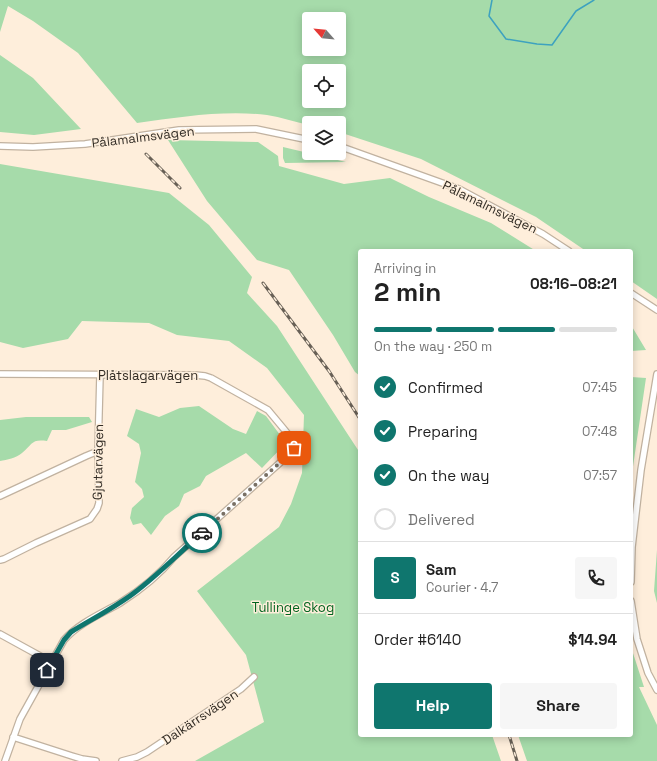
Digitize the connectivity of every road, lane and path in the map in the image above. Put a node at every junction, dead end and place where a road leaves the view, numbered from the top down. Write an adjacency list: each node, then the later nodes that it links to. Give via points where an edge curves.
1 (302, 139): 2 (street, Pålamalmsvägen, via 256,129 179,130 85,144)
2 (0, 146)
3 (346, 149): 4 (street, Pålamalmsvägen, via 459,189)
4 (566, 249)
5 (633, 294): 6 (street)
6 (657, 310)
7 (0, 374): 9 (street, Plåtslagarvägen)
8 (657, 374): 12 (street)
9 (100, 375): 10 (street, Gjutarvägen); 16 (street, Plåtslagarvägen, via 195,375 211,378 268,410 291,438 294,448 151,580 122,602 71,632)
10 (98, 451): 11 (street); 13 (street, Gjutarvägen, via 99,503 90,519)
11 (0, 496)
12 (633, 538)
13 (0, 560)
14 (633, 614): 18 (street, via 637,639 648,673)
15 (0, 634): 16 (street)
16 (51, 662): 19 (street, via 20,719)
17 (254, 677): 22 (street, Dalkärrsvägen, via 241,689 147,752)
18 (657, 690)
19 (14, 737): 20 (street); 21 (street, via 82,759)
20 (6, 761)
21 (96, 761)
22 (122, 761)

